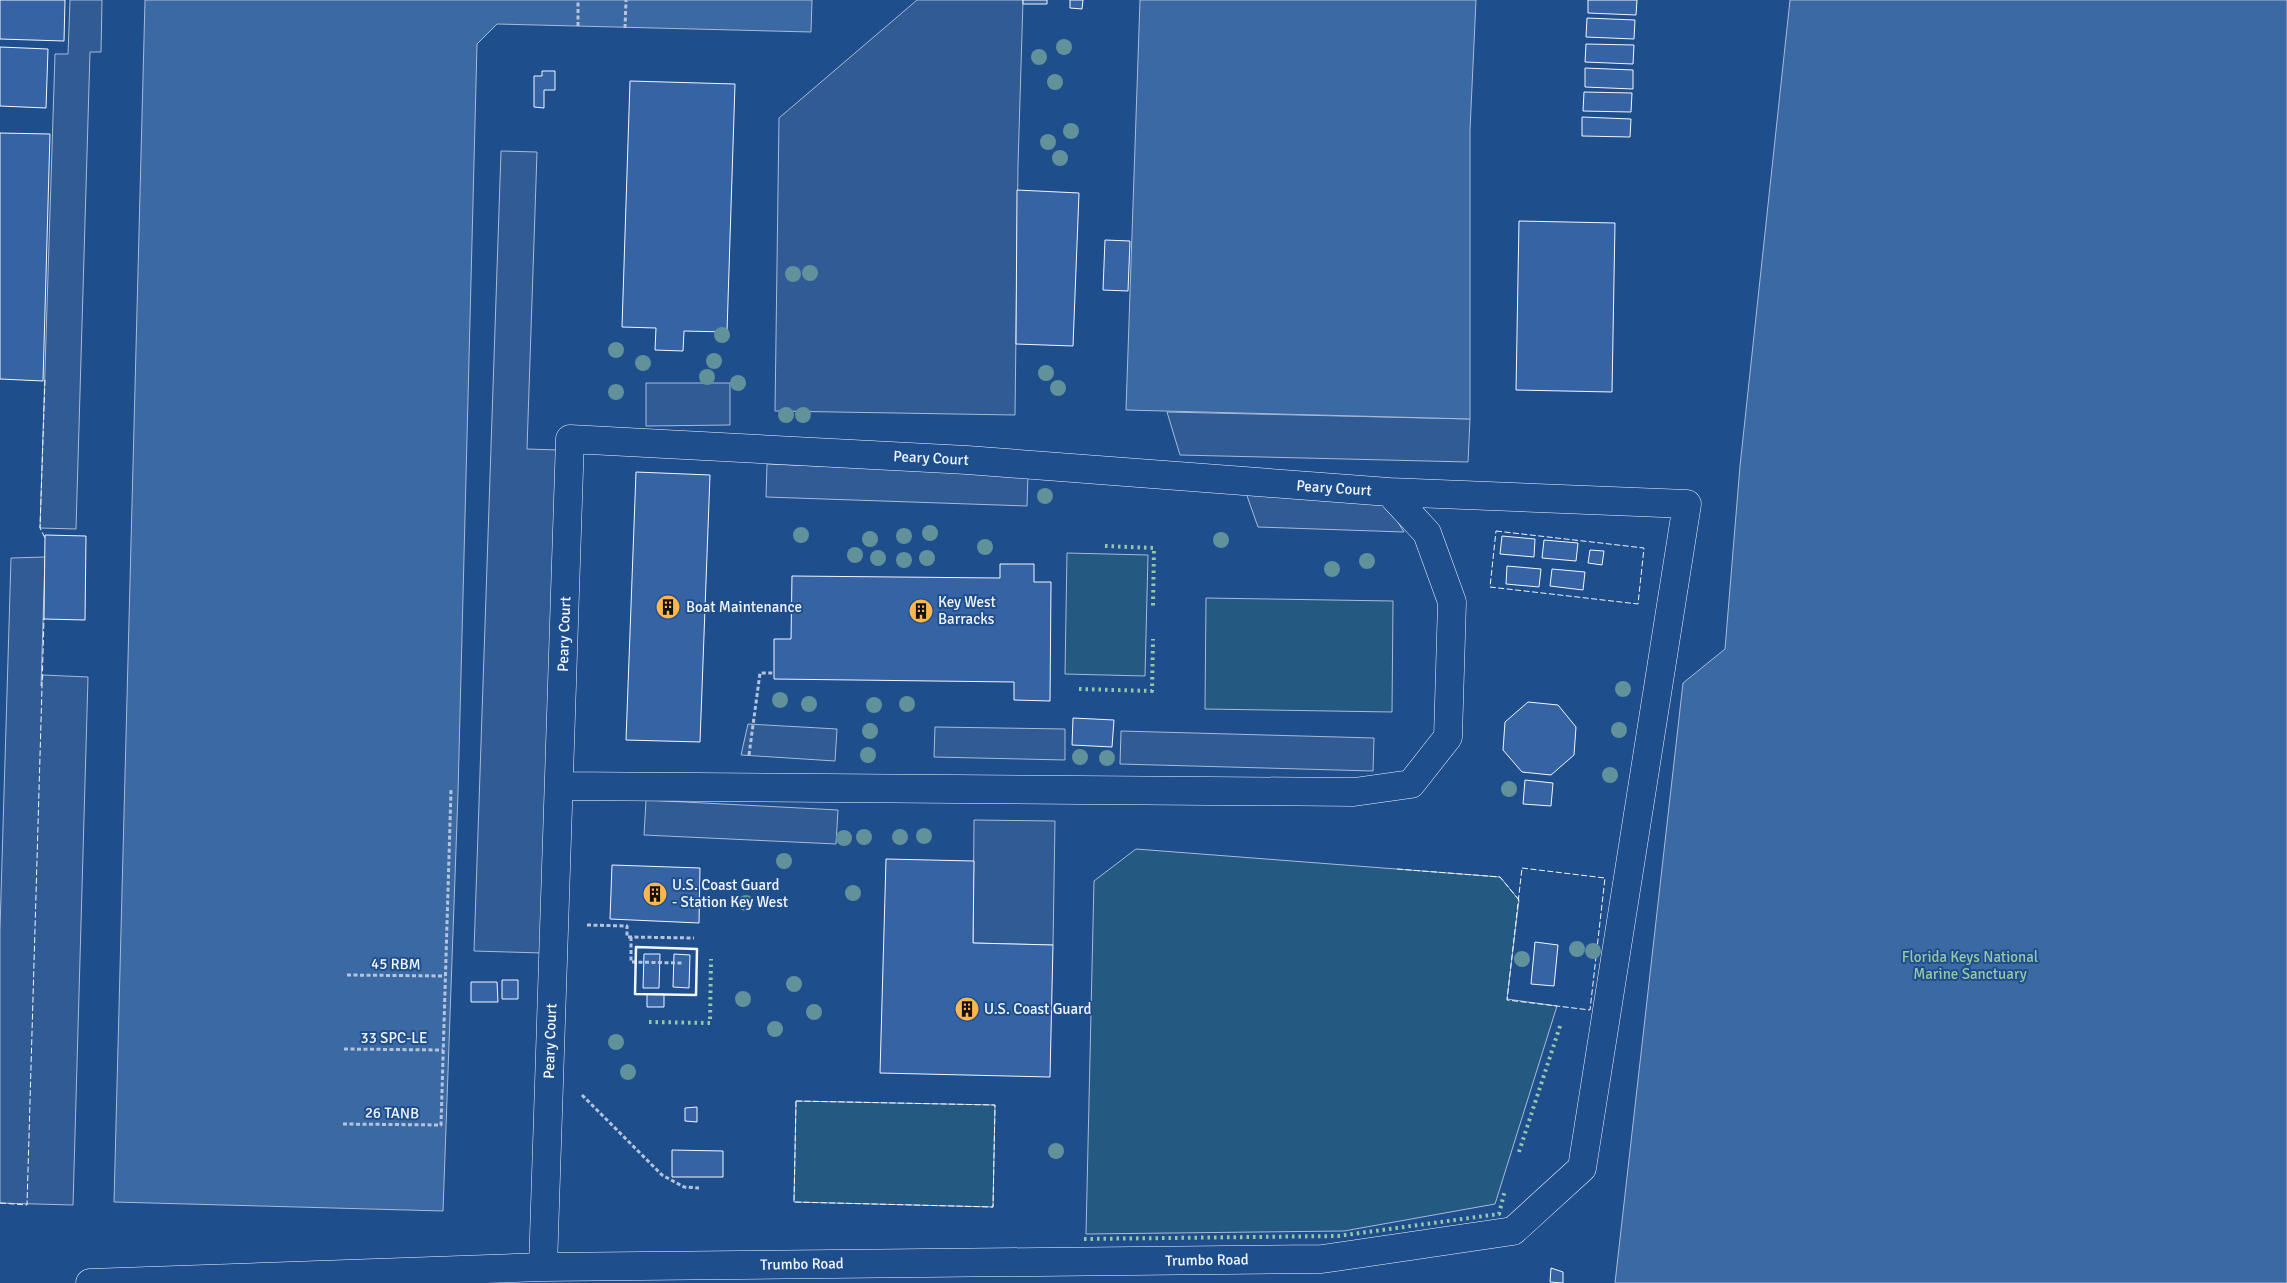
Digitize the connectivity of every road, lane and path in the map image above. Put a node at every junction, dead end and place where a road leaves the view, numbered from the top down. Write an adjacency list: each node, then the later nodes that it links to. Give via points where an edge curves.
1 (578, 0): 3 (path)
2 (626, 0): 4 (path)
3 (578, 26)
4 (625, 28)
5 (1389, 492): 7 (lane, Peary Court, via 967,460 570,439); 8 (lane, Peary Court, via 1428,533 1452,602 1448,737 1411,784 1354,792); 22 (lane, Trumbo Road, via 1687,504 1582,1168 1513,1231 1322,1259)
6 (774, 673): 8 (path, via 760,673)
7 (559, 786): 8 (lane, Peary Court); 18 (lane, Peary Court)
8 (744, 787)
9 (451, 790): 15 (path)
10 (584, 925): 11 (path, via 627,926 627,937)
11 (631, 937): 12 (path); 13 (path, via 630,962)
12 (694, 938)
13 (684, 962)
14 (347, 975): 15 (path, 45 RBM)
15 (445, 976): 17 (path)
16 (344, 1049): 17 (path, 33 SPC-LE)
17 (443, 1050): 19 (path, 26 TANB, via 441,1125)
18 (550, 1063): 20 (path, via 662,1175 684,1187); 21 (lane, Peary Court)
19 (343, 1124)
20 (699, 1188)
21 (543, 1267): 22 (lane, Trumbo Road); 23 (lane, Trumbo Road)
22 (856, 1273)
23 (90, 1283)

